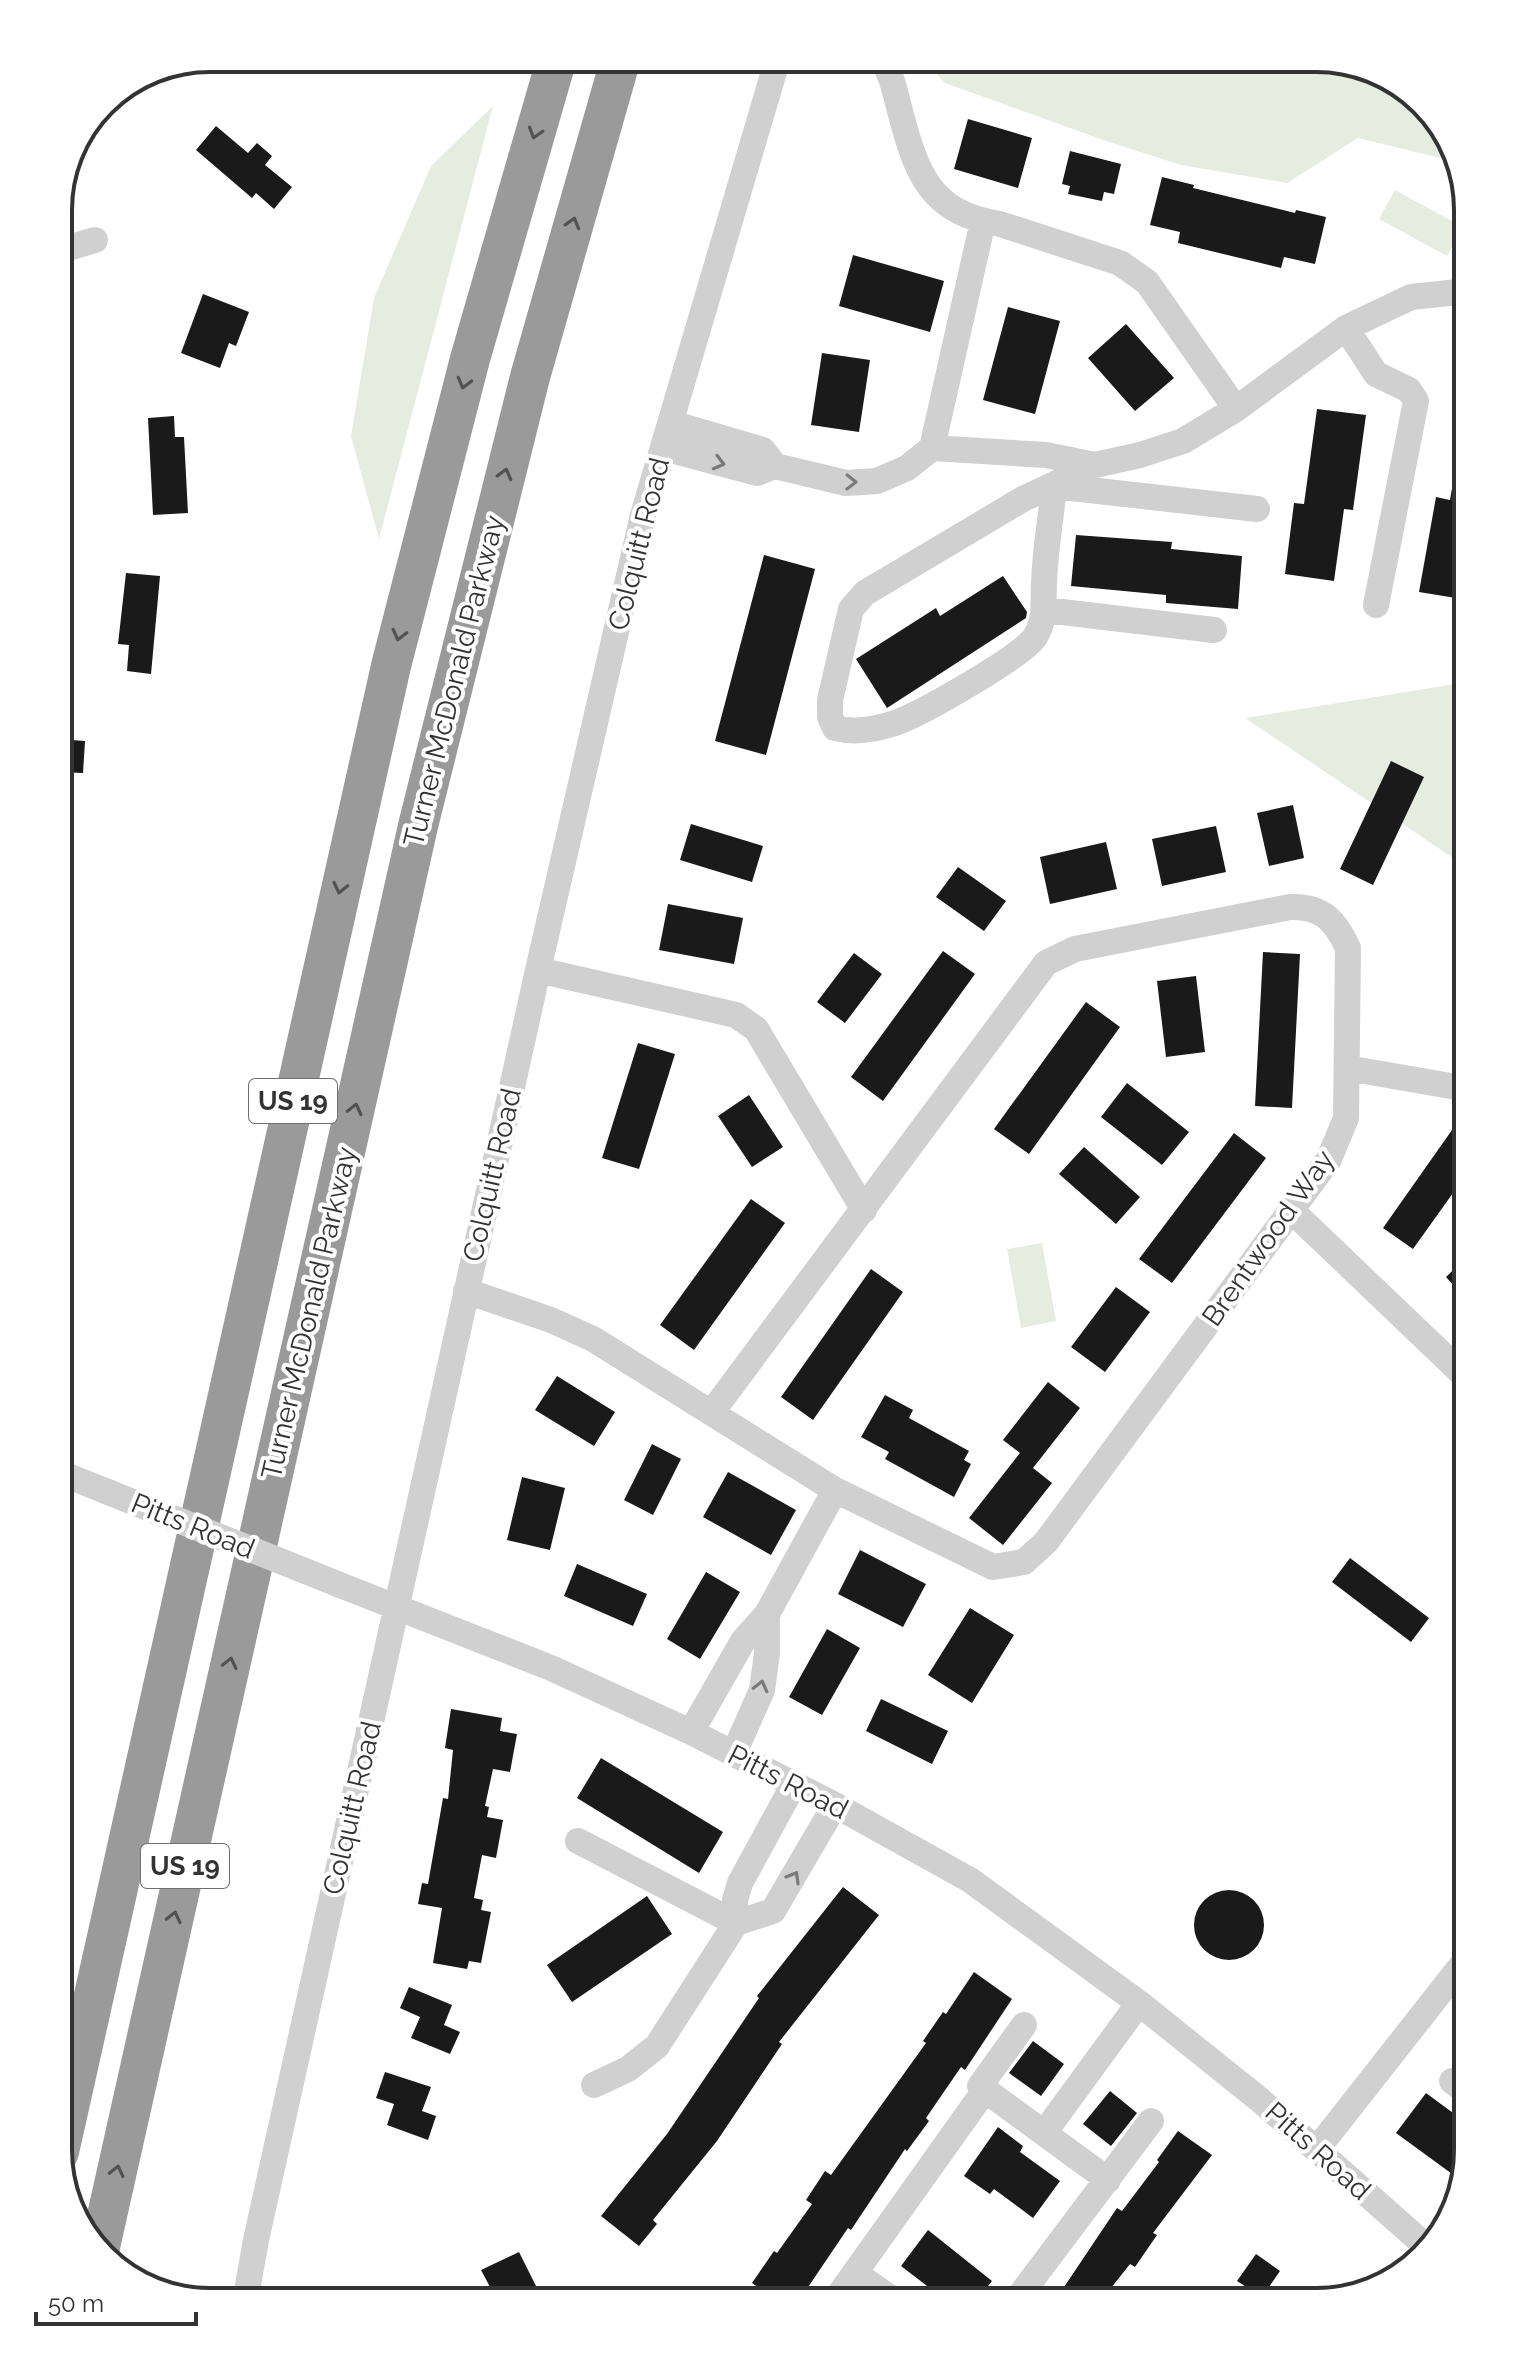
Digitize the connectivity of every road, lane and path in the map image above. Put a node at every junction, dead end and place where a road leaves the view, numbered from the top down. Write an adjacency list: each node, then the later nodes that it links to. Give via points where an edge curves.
1 (553, 72): 42 (highway, US 19, one-way to 42, via 470,359 391,666)
2 (617, 72): 47 (highway, Turner McDonald Parkway / US 19, one-way to 2, via 418,826 523,406)
3 (774, 72): 11 (street, Colquitt Road)
4 (890, 72): 5 (street, via 922,178 946,204)
5 (983, 221): 10 (street, via 1120,263 1147,282); 12 (street)
6 (95, 240): 7 (street)
7 (72, 247)
8 (1454, 292): 9 (street, via 1411,297)
9 (1346, 328): 10 (street); 16 (street, via 1376,374 1409,390 1416,401)
10 (1236, 409): 13 (street, via 1183,441)
11 (667, 435): 12 (street, one-way to 12, via 757,473 775,466 846,483 877,481 907,468); 19 (street, Colquitt Road, via 643,515)
12 (932, 448): 13 (street, via 1046,455)
13 (1095, 465): 14 (street)
14 (1054, 486): 15 (street); 17 (street); 17 (street, via 865,593 851,609 830,700 835,728 863,730 916,715 1012,657 1035,637)
15 (1257, 509)
16 (1376, 605)
17 (1045, 610): 18 (street)
18 (1214, 630)
19 (538, 970): 22 (street, via 736,1015 756,1029); 24 (street, Colquitt Road)
20 (1347, 1068): 21 (street); 22 (street, Brentwood Way, via 1348,948 1338,927 1321,912 1290,907 1075,949 1046,963); 23 (street, Brentwood Way, via 1346,1118 1329,1159)
21 (1454, 1087)
22 (864, 1210): 26 (street, Brentwood Way)
23 (1291, 1210): 25 (street); 28 (street, Brentwood Way, via 1046,1542 1024,1562 993,1567)
24 (466, 1291): 26 (street, Brentwood Way, via 593,1339); 29 (street, Colquitt Road)
25 (1454, 1366)
26 (712, 1412): 28 (street, Brentwood Way)
27 (72, 1478): 29 (street, Pitts Road, bridge)
28 (835, 1490): 30 (street)
29 (396, 1607): 31 (street, Pitts Road, via 551,1668); 50 (street, Colquitt Road, via 256,2240)
30 (767, 1614): 31 (street, via 743,1641); 32 (street, one-way to 30, via 762,1690)
31 (691, 1732): 32 (street, Pitts Road)
32 (734, 1753): 33 (street, Pitts Road)
33 (794, 1784): 34 (street, Pitts Road); 36 (street, via 740,1883)
34 (835, 1805): 36 (street, one-way to 34, via 773,1911); 38 (street, Pitts Road, via 970,1880)
35 (578, 1841): 36 (street)
36 (736, 1923): 40 (street, via 657,2046 628,2069)
37 (1454, 1981): 45 (street)
38 (1139, 2003): 44 (street); 45 (street, Pitts Road)
39 (1024, 2025): 41 (street, via 980,2086)
40 (594, 2085)
41 (985, 2090): 44 (street); 49 (street)
42 (72, 2094)
43 (1151, 2121): 46 (street)
44 (1044, 2133): 46 (street)
45 (1317, 2149): 48 (street, Pitts Road)
46 (1108, 2180): 53 (street)
47 (102, 2236)
48 (1420, 2241)
49 (855, 2273): 51 (street); 52 (street)
50 (254, 2288)
51 (844, 2288)
52 (876, 2288)
53 (1026, 2288)

